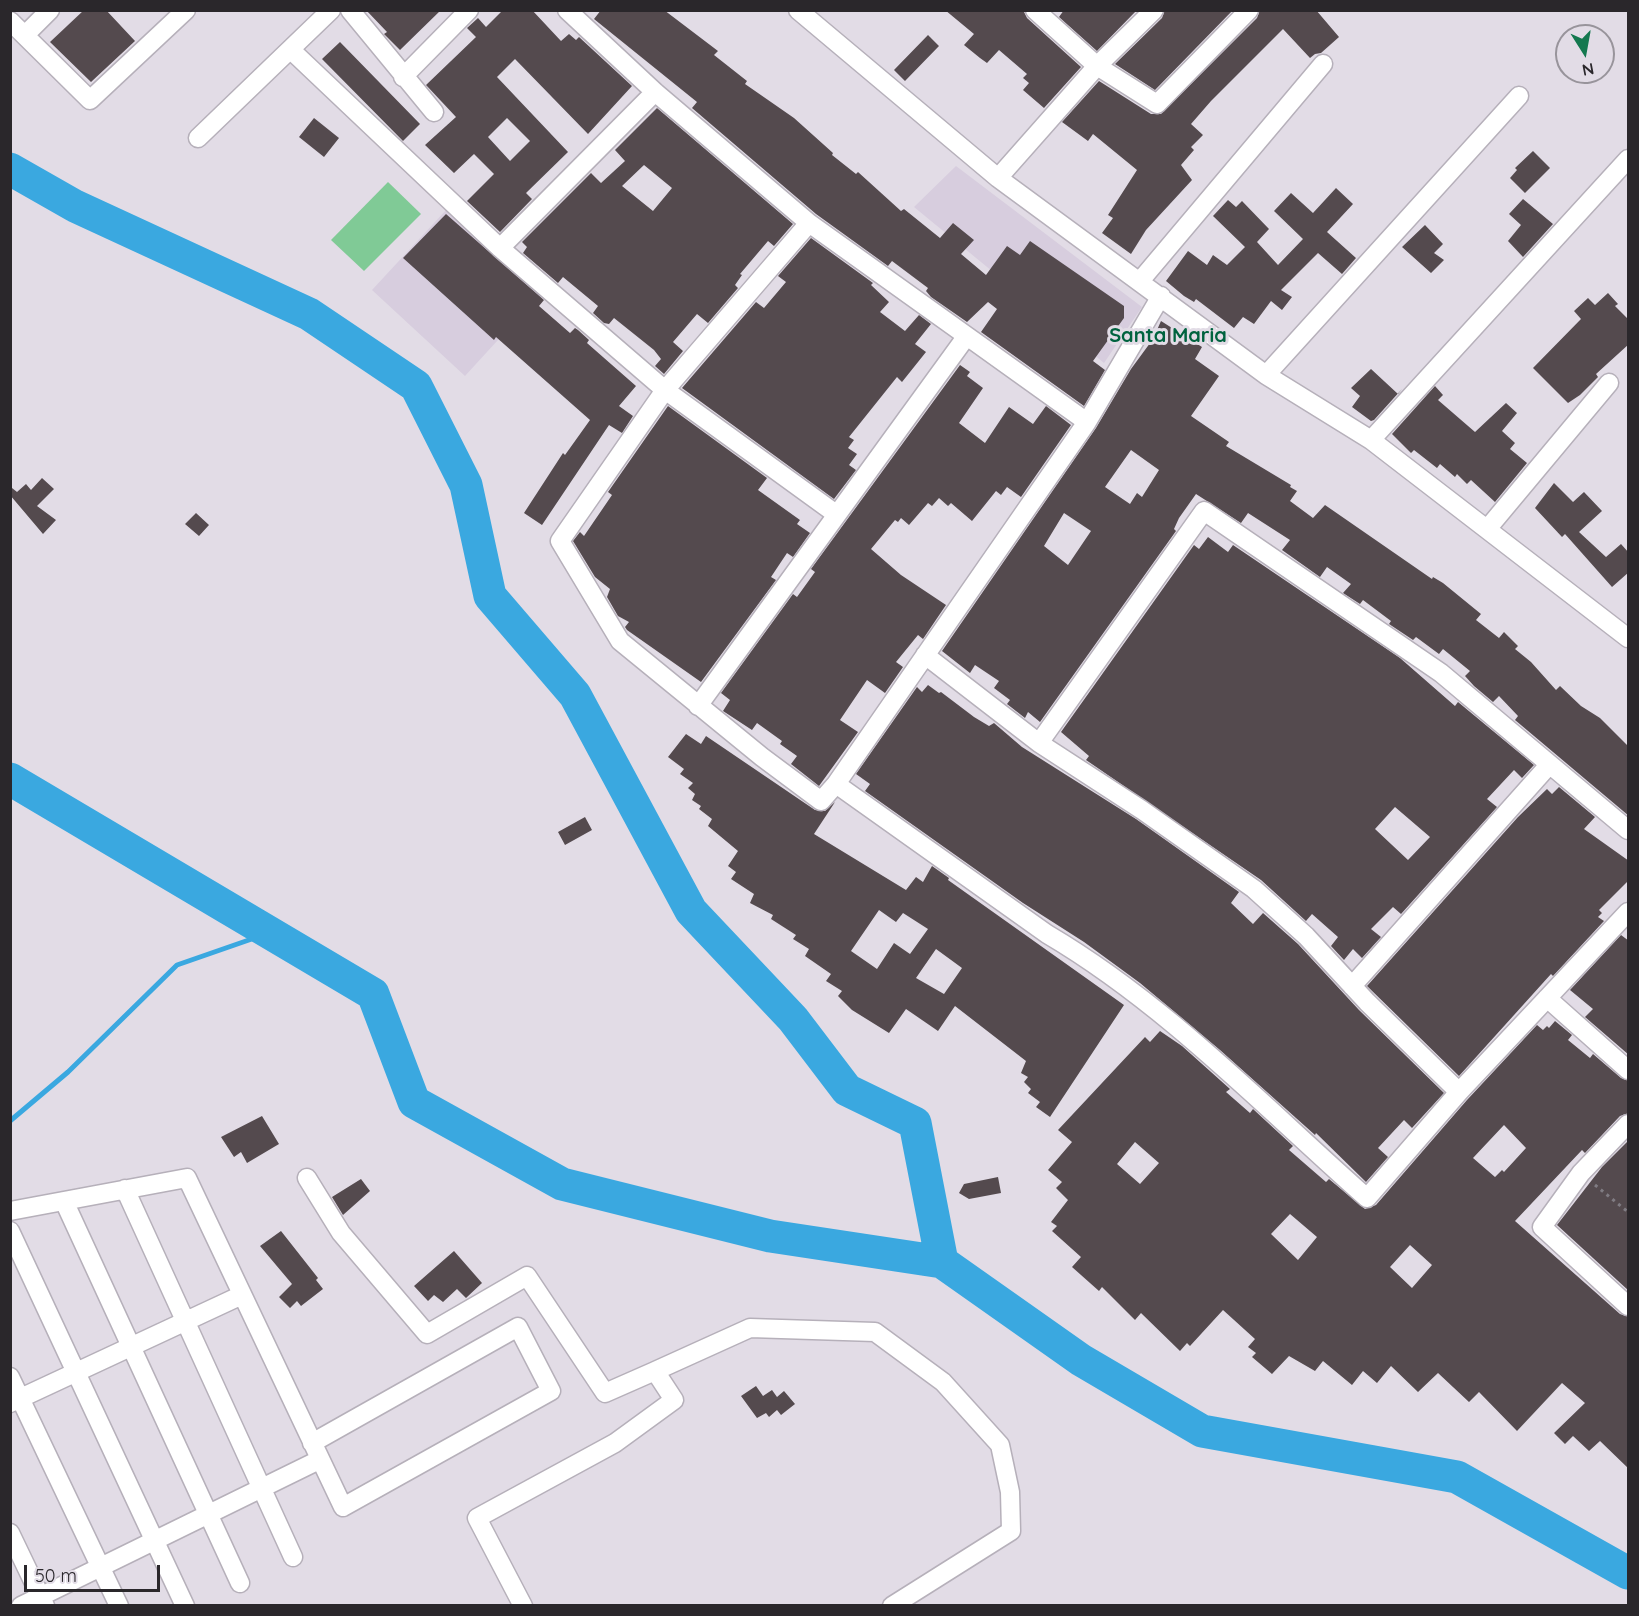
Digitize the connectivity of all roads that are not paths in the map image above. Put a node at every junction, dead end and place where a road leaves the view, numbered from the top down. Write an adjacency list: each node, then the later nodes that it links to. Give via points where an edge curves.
1 (50, 10): 12 (street)
2 (186, 10): 12 (street, via 90,100)
3 (331, 10): 13 (street)
4 (350, 10): 16 (street)
5 (469, 10): 16 (street)
6 (567, 10): 17 (street)
7 (798, 10): 22 (street)
8 (1035, 10): 15 (street)
9 (1154, 10): 15 (street)
10 (1249, 10): 15 (street, via 1156,104)
11 (10, 21): 12 (street)
12 (25, 35)
13 (291, 50): 20 (street); 24 (street)
14 (1323, 64): 25 (street)
15 (1097, 66): 22 (street)
16 (403, 76): 19 (street)
17 (655, 92): 23 (street); 24 (street)
18 (1519, 96): 28 (street)
19 (434, 112)
20 (198, 138)
21 (1629, 159): 32 (street)
22 (998, 178): 25 (street)
23 (809, 223): 27 (street); 30 (street)
24 (500, 248): 30 (street)
25 (1140, 281): 26 (street)
26 (1161, 296): 28 (street); 31 (street)
27 (966, 337): 31 (street); 33 (street)
28 (1266, 375): 32 (street)
29 (1609, 383): 34 (street)
30 (665, 390): 33 (street); 37 (street, via 560,541 620,641)
31 (1087, 422): 36 (street)
32 (1371, 440): 34 (street)
33 (836, 514): 37 (street)
34 (1488, 528): 35 (street)
35 (1629, 638)
36 (925, 655): 38 (street); 40 (street)
37 (698, 706): 40 (street, via 821,801)
38 (1039, 743): 39 (street, via 1204,511 1441,673); 43 (street, via 1254,889)
39 (1549, 765): 41 (street); 43 (street)
40 (836, 784): 46 (street, via 1142,999 1367,1198)
41 (1629, 830)
42 (1629, 912): 44 (street)
43 (1352, 986): 46 (street)
44 (1547, 998): 45 (street); 46 (street)
45 (1629, 1070)
46 (1459, 1092)
47 (1629, 1124): 54 (street, via 1581,1173 1542,1227)
48 (307, 1178): 57 (street, via 341,1233 427,1334 527,1276 605,1393)
49 (125, 1189): 50 (street); 53 (street, via 187,1178); 55 (street)
50 (64, 1201): 51 (street); 56 (street)
51 (10, 1211)
52 (10, 1231): 58 (street)
53 (242, 1294): 55 (street); 61 (street)
54 (1629, 1306)
55 (185, 1321): 56 (street); 62 (street)
56 (131, 1347): 58 (street); 63 (street)
57 (655, 1371): 73 (street, via 674,1400 615,1443 477,1518); 74 (street, via 750,1328 875,1332 943,1382 1000,1445 1010,1492 1011,1531)
58 (76, 1372): 60 (street); 64 (street)
59 (10, 1377): 60 (street)
60 (16, 1401): 67 (street)
61 (315, 1452): 61 (street, via 343,1507 551,1391 518,1327); 62 (street)
62 (261, 1488): 63 (street); 66 (street)
63 (208, 1514): 64 (street); 68 (street)
64 (155, 1540): 67 (street); 72 (street)
65 (12, 1541): 69 (street)
66 (293, 1557)
67 (101, 1567): 69 (street); 71 (street)
68 (240, 1583)
69 (42, 1601): 70 (street)
70 (21, 1605)
71 (119, 1605)
72 (185, 1605)
73 (523, 1605)
74 (892, 1605)

